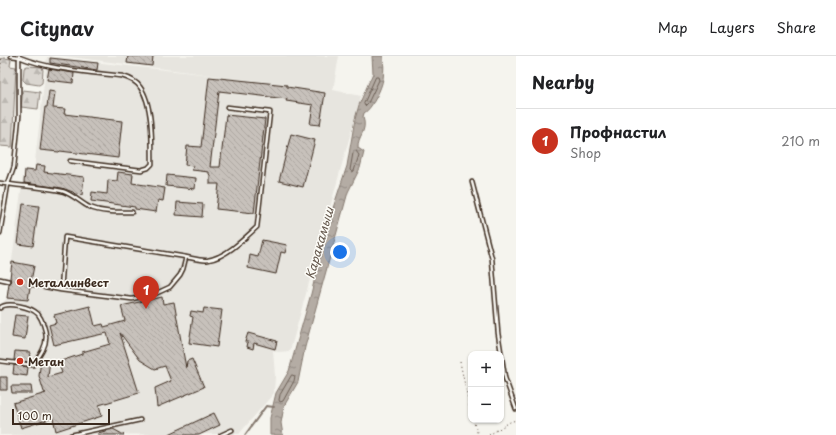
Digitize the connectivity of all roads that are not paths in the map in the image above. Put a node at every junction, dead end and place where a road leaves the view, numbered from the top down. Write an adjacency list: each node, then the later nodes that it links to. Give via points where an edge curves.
1 (11, 56): 2 (lane)
2 (19, 57): 4 (lane, via 55,68 131,79 140,86 147,100 152,137 152,164 148,168 141,170); 7 (lane, via 19,116 14,167)
3 (227, 107): 10 (lane, via 270,112 257,227 222,254 207,260)
4 (70, 161)
5 (472, 182): 17 (lane, via 492,259 498,333 505,378)
6 (0, 183): 7 (lane)
7 (8, 184): 8 (lane, via 63,192 88,206 113,213); 9 (lane)
8 (132, 212)
9 (0, 233)
10 (186, 257): 14 (lane, via 180,275 170,287 157,294 132,299); 14 (lane, via 65,237)
11 (0, 279): 12 (lane)
12 (9, 281)
13 (31, 284): 14 (lane)
14 (61, 290)
15 (0, 308): 16 (lane, via 9,304 28,308 38,314 44,325 46,337 43,351 33,365)
16 (0, 361)
17 (516, 409)
18 (140, 420): 20 (lane)
19 (232, 430): 21 (lane)
20 (71, 435)
21 (221, 435)

